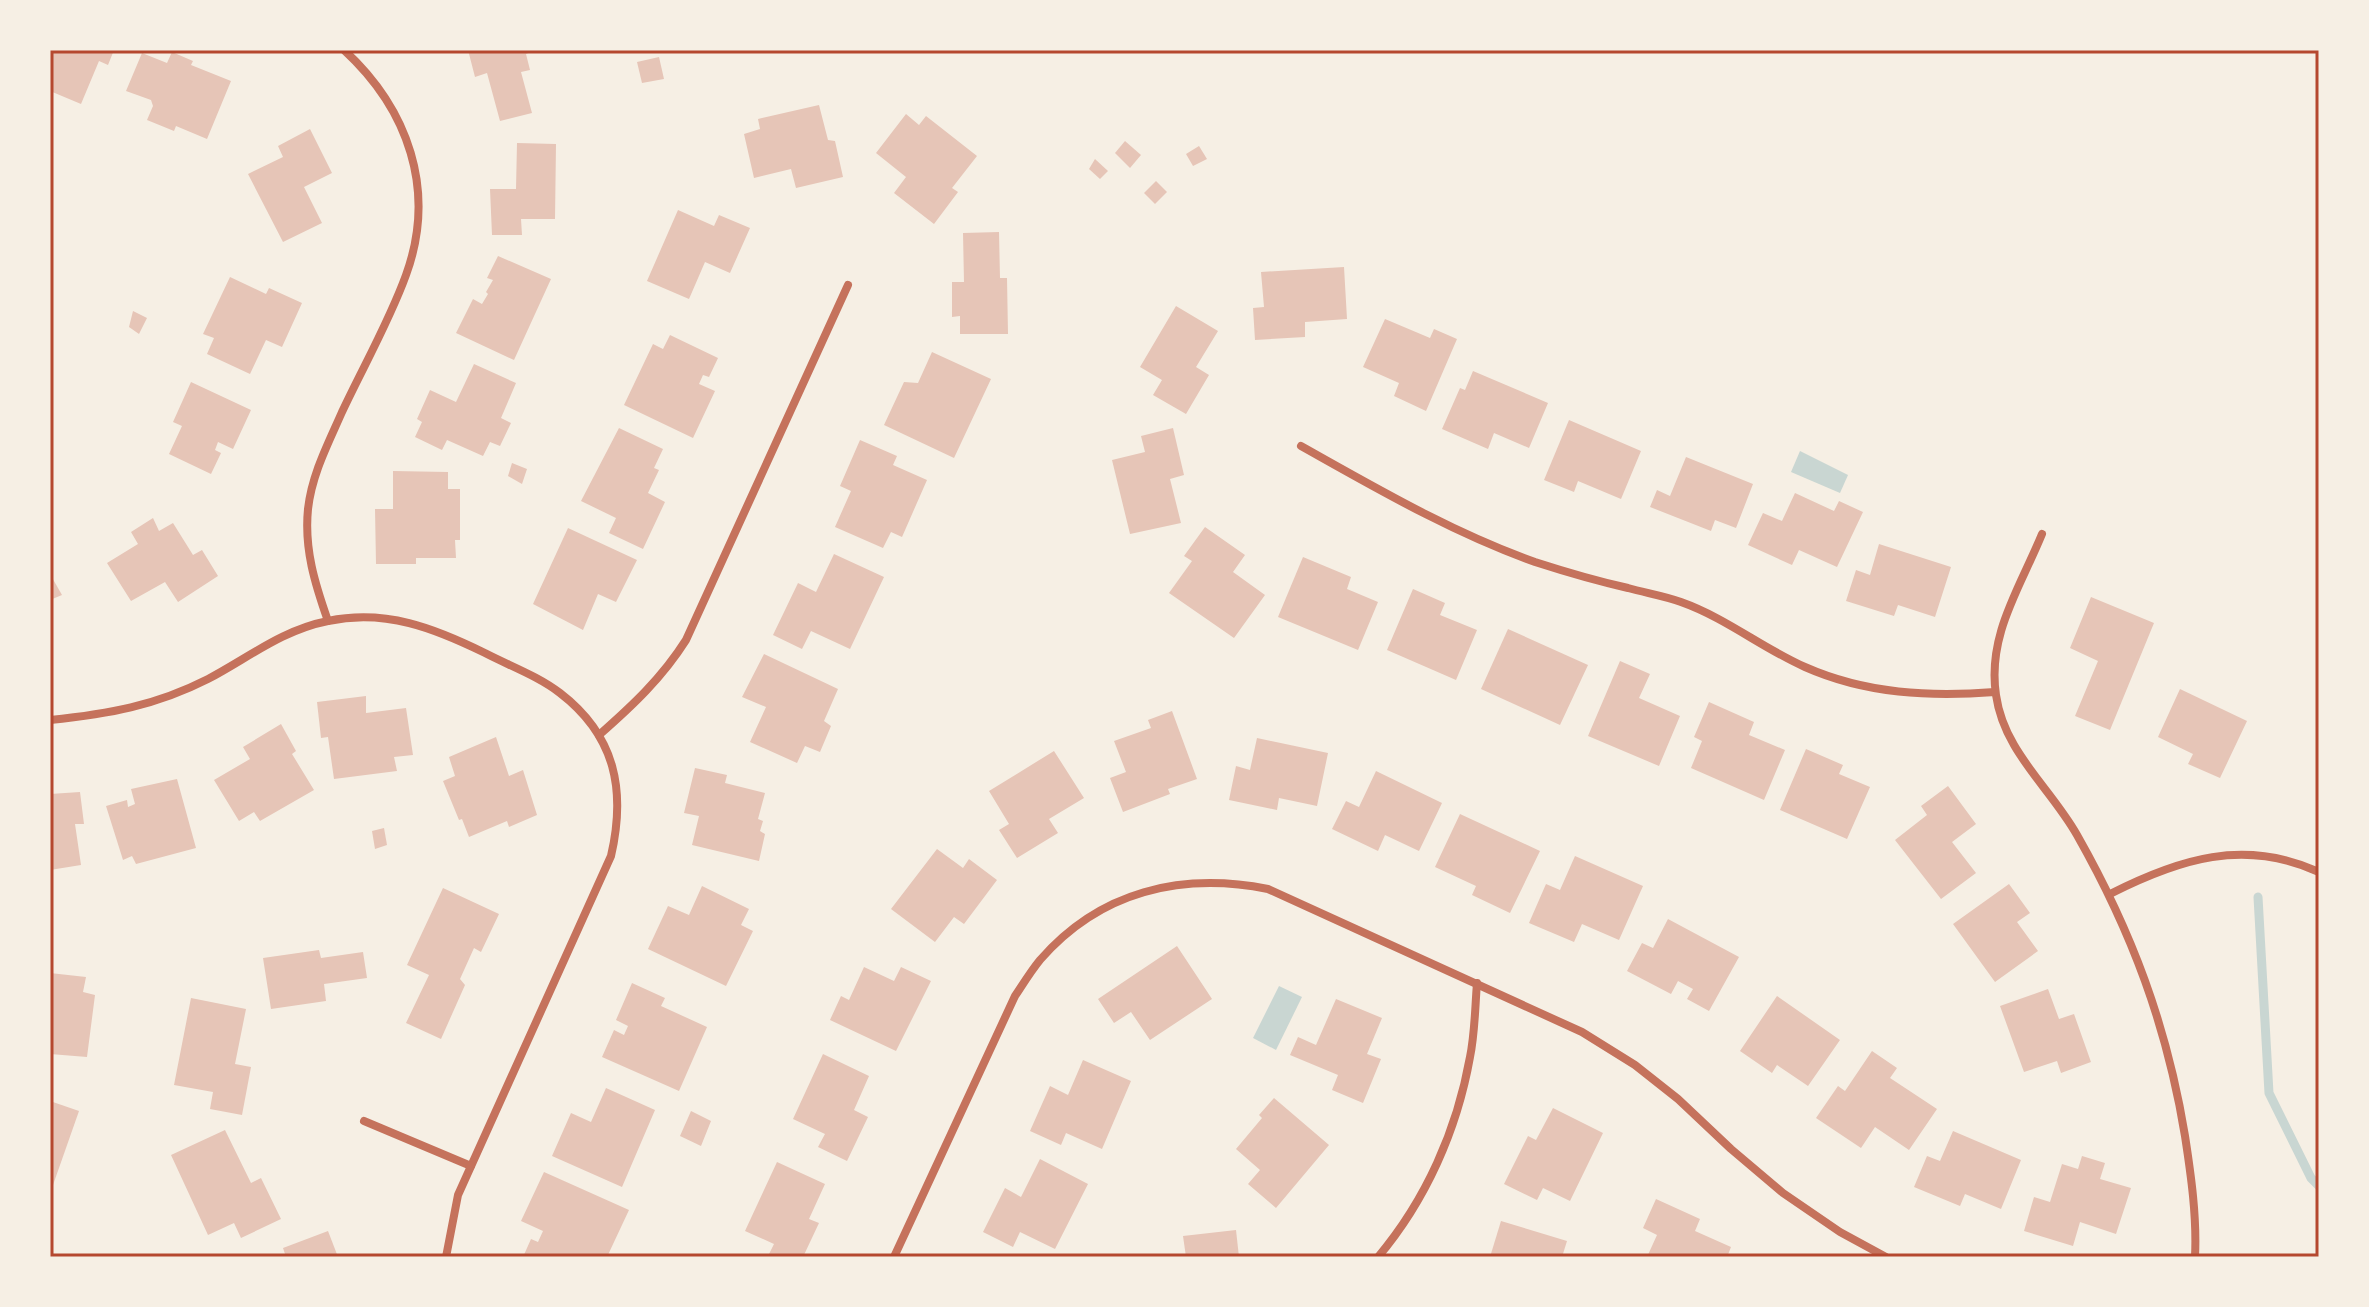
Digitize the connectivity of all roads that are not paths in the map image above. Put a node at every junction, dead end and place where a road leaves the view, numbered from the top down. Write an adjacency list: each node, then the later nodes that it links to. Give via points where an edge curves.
1 (344, 50): 5 (street, via 386,96 402,126 418,193 416,234 406,274 315,475 308,508 312,577)
2 (848, 285): 8 (street, via 686,640 642,698)
3 (1301, 446): 6 (street, via 1476,538 1551,567 1679,601 1782,655 1850,683 1945,696)
4 (2042, 534): 6 (street, via 2000,629)
5 (328, 621): 7 (street, via 285,634 165,698 112,713); 8 (street, via 399,620 439,630 558,692)
6 (1995, 692): 10 (street, via 2000,718 2020,758 2064,813)
7 (50, 720)
8 (599, 735): 13 (street, via 618,788 619,823 611,856)
9 (2319, 872): 10 (street, via 2269,857 2228,854 2187,860)
10 (2110, 894): 18 (street, via 2160,1021 2177,1087 2190,1168)
11 (1477, 983): 15 (street, via 1268,889 1201,882 1159,887 1102,909 1068,932 1015,996); 16 (street, via 1461,1101 1418,1202); 17 (street, via 1582,1032 1635,1065 1783,1193)
12 (364, 1121): 13 (street)
13 (471, 1166): 14 (street, via 458,1195)
14 (446, 1257)
15 (894, 1257)
16 (1378, 1257)
17 (1886, 1257)
18 (2195, 1257)

